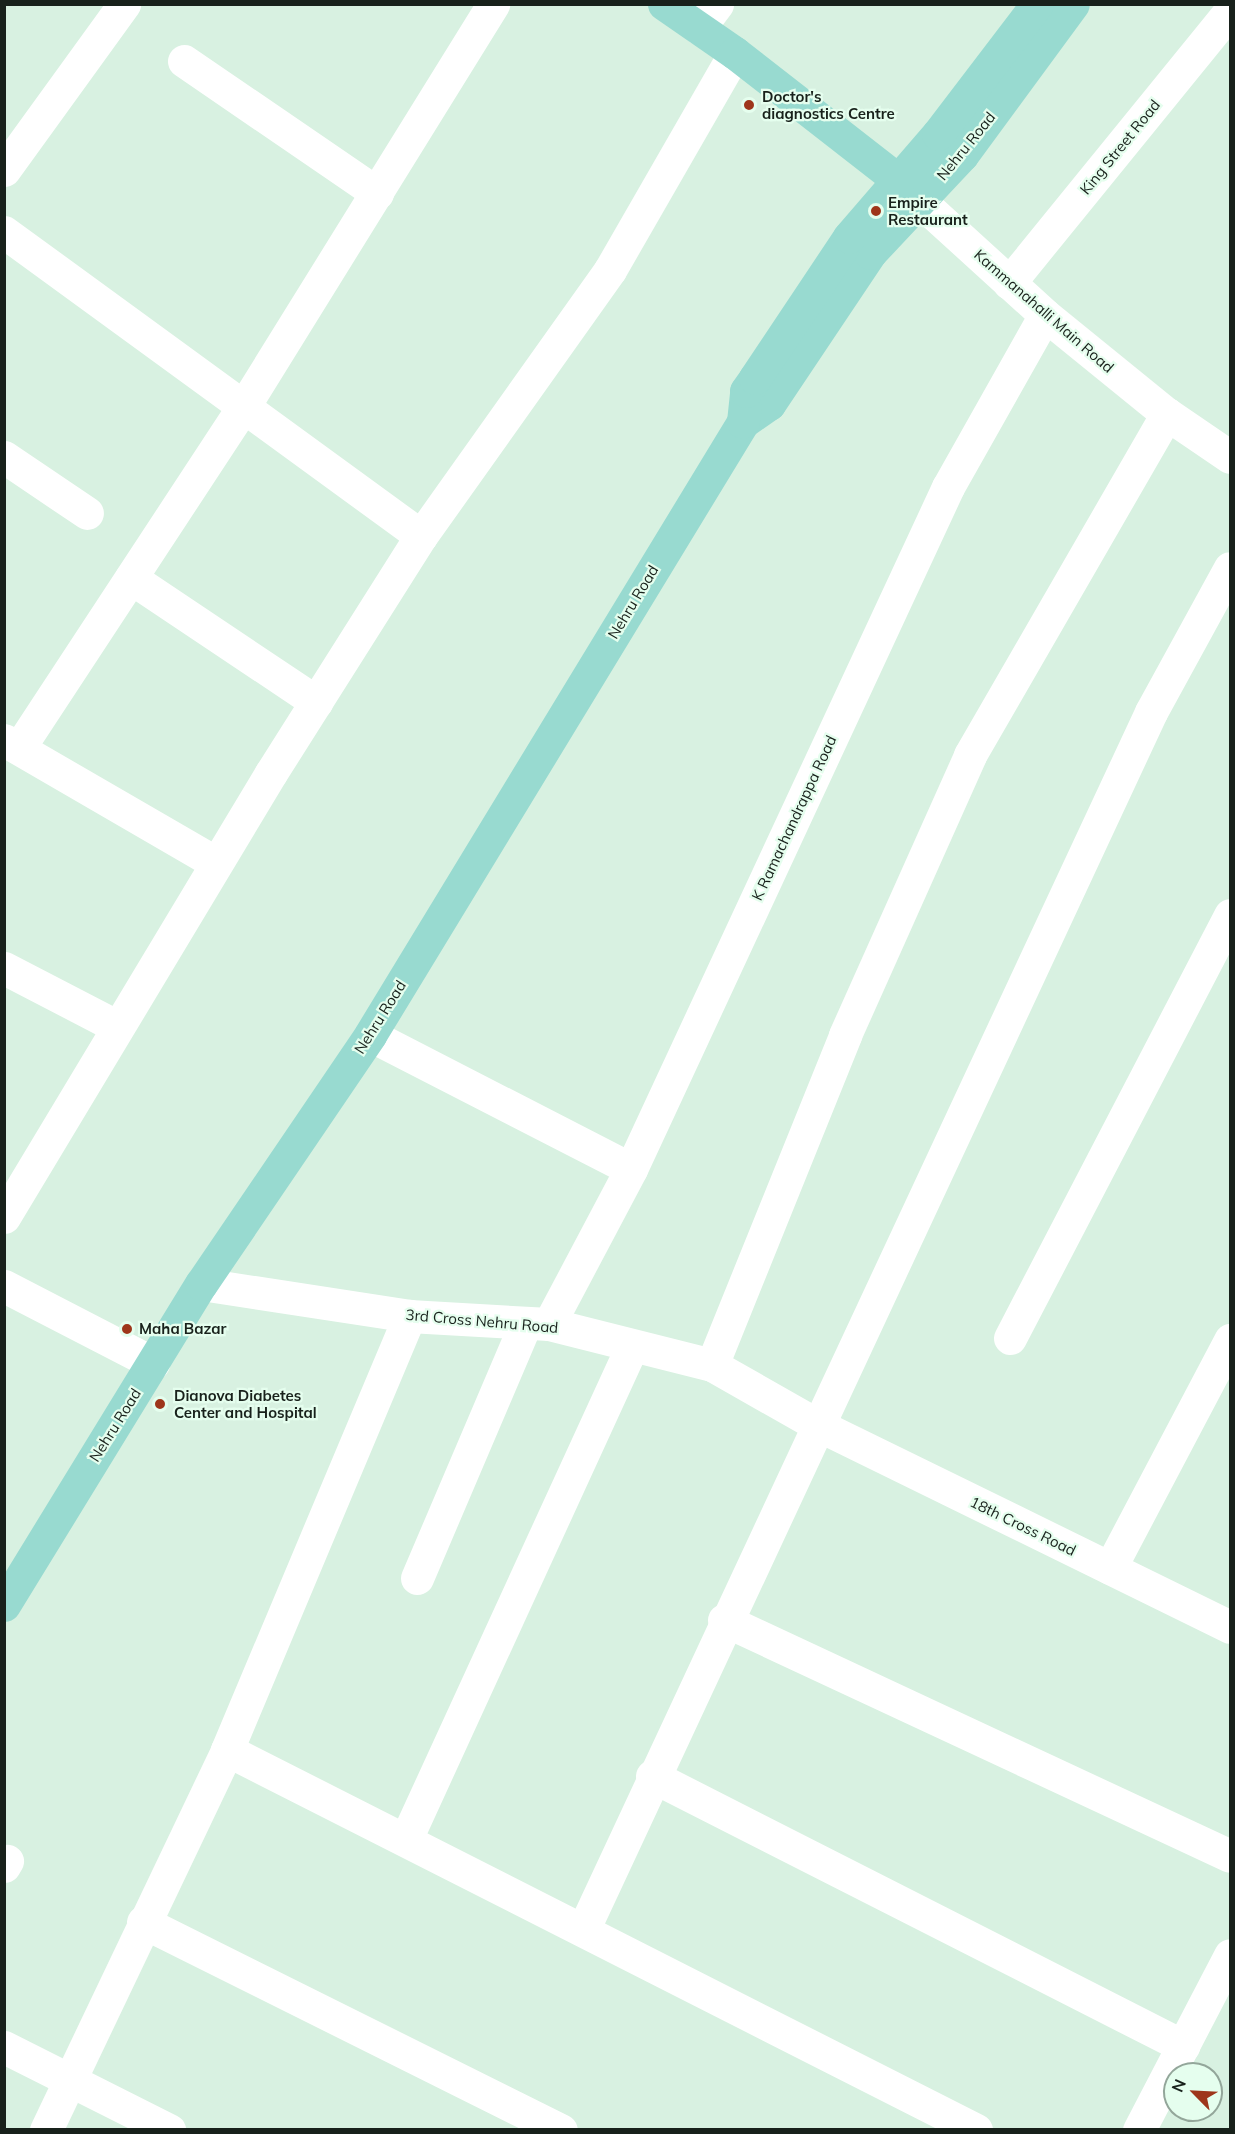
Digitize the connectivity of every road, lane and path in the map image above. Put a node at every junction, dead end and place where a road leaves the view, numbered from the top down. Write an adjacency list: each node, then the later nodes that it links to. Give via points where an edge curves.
1 (124, 4): 10 (street)
2 (494, 4): 12 (street)
3 (664, 4): 7 (main road, Kammanahalli Main Road)
4 (1036, 4): 11 (main road, Nehru Road)
5 (1073, 4): 11 (main road, Nehru Road, via 962,155)
6 (1230, 11): 14 (street, King Street Road)
7 (708, 16): 8 (main road, Kammanahalli Main Road)
8 (735, 53): 11 (main road, Kammanahalli Main Road); 21 (street, via 609,270)
9 (184, 61): 12 (street)
10 (4, 170)
11 (909, 190): 14 (street, Kammanahalli Main Road); 30 (main road, Nehru Road, via 849,237 746,391 743,422)
12 (377, 193): 16 (street)
13 (4, 232): 16 (street)
14 (1009, 283): 15 (street, Kammanahalli Main Road)
15 (1045, 315): 17 (street, Kammanahalli Main Road); 31 (street, K Ramachandrappa Road, via 948,487)
16 (244, 406): 21 (street); 23 (street)
17 (1167, 414): 19 (street, Kammanahalli Main Road); 41 (street, via 970,755 845,1035)
18 (4, 457): 20 (street)
19 (1230, 457)
20 (87, 513)
21 (421, 536): 24 (street)
22 (1230, 568): 42 (street, via 1151,712)
23 (131, 578): 24 (street); 25 (street)
24 (315, 702): 26 (street)
25 (12, 744): 26 (street)
26 (216, 863): 29 (street)
27 (1230, 915): 37 (street)
28 (4, 968): 29 (street)
29 (117, 1026): 32 (street)
30 (370, 1035): 31 (street); 33 (main road, Nehru Road)
31 (631, 1169): 36 (street, K Ramachandrappa Road)
32 (4, 1217)
33 (201, 1284): 35 (street, 3rd Cross Nehru Road); 40 (main road, Nehru Road)
34 (4, 1287): 40 (street)
35 (409, 1316): 36 (street, 3rd Cross Nehru Road); 48 (street)
36 (538, 1324): 38 (street, 3rd Cross Nehru Road); 44 (street, K Ramachandrappa Road)
37 (1010, 1338)
38 (632, 1346): 41 (street, 3rd Cross Nehru Road); 50 (street)
39 (1228, 1350): 43 (street)
40 (153, 1363): 45 (main road, Nehru Road)
41 (712, 1365): 42 (street, 3rd Cross Nehru Road)
42 (816, 1424): 43 (street, 18th Cross Road); 46 (street)
43 (1110, 1568): 47 (street, 18th Cross Road)
44 (417, 1578)
45 (4, 1605)
46 (723, 1620): 49 (street); 51 (street)
47 (1230, 1627)
48 (227, 1750): 50 (street); 52 (street)
49 (652, 1776): 53 (street); 55 (street)
50 (406, 1839): 53 (street)
51 (1230, 1856)
52 (142, 1922): 57 (street); 60 (street)
53 (584, 1928): 61 (street)
54 (1227, 1968): 55 (street)
55 (1183, 2046): 62 (street)
56 (4, 2047): 57 (street)
57 (70, 2079): 58 (street); 59 (street)
58 (46, 2130)
59 (169, 2130)
60 (561, 2130)
61 (976, 2130)
62 (1139, 2130)

